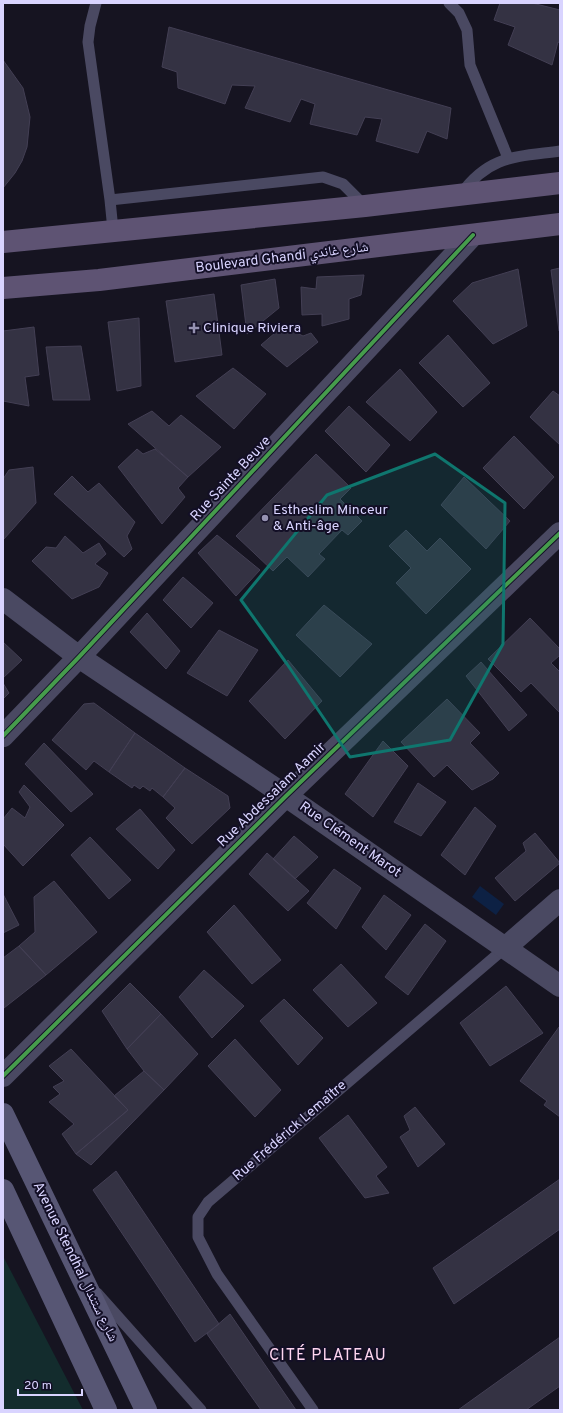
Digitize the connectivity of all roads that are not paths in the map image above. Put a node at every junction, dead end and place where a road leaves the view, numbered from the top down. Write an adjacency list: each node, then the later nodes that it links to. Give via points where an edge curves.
1 (96, 3): 7 (lane, via 88,42)
2 (450, 3): 4 (lane, via 459,13 466,30 470,65)
3 (560, 151): 4 (lane)
4 (508, 158): 6 (lane, via 485,170 470,182)
5 (560, 183): 6 (main road)
6 (460, 195): 8 (main road)
7 (110, 200): 8 (lane, via 323,176 343,184); 10 (lane)
8 (365, 206): 10 (main road)
9 (560, 224): 11 (main road, Boulevard Ghandi شارع غاندي)
10 (113, 230): 12 (main road)
11 (473, 235): 13 (main road, Boulevard Ghandi شارع غاندي, via 99,280); 16 (street, Rue Sainte Beuve)
12 (3, 242)
13 (3, 288)
14 (560, 533): 18 (street, Rue Abdessalam Aamir)
15 (3, 599): 16 (street, Rue Clément Marot)
16 (79, 657): 17 (street, Rue Sainte Beuve); 18 (street, Rue Clément Marot)
17 (3, 736)
18 (286, 796): 20 (street, Rue Clément Marot); 22 (street, Rue Abdessalam Aamir)
19 (560, 900): 20 (street, Rue Frédérick Lemaître)
20 (505, 948): 21 (street, Rue Clément Marot); 29 (lane, Rue Frédérick Lemaître, via 208,1202 198,1217 198,1237 217,1274)
21 (560, 986)
22 (3, 1076)
23 (3, 1114): 25 (main road, Avenue Stendhal شارع ستندال)
24 (3, 1190): 26 (main road)
25 (83, 1277): 27 (main road, Avenue Stendhal شارع ستندال); 28 (lane)
26 (106, 1410)
27 (146, 1410)
28 (201, 1410)
29 (313, 1410)

